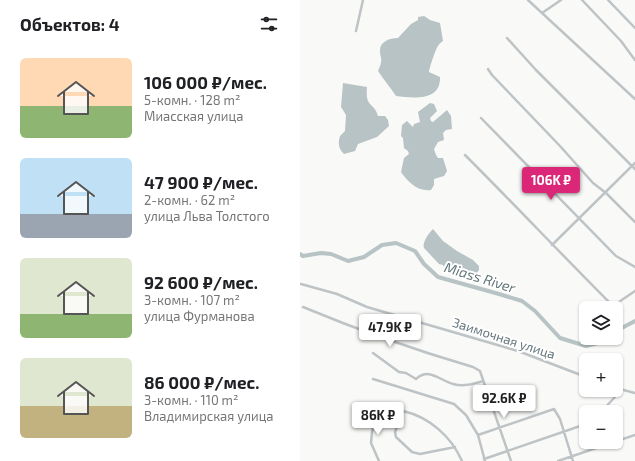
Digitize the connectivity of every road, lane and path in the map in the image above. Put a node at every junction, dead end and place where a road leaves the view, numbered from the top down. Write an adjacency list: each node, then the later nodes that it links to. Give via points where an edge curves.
1 (363, 0): 8 (street)
2 (528, 0): 6 (street)
3 (561, 0): 6 (street)
4 (582, 0): 10 (street)
5 (608, 0): 7 (street)
6 (542, 13): 12 (street)
7 (635, 28)
8 (356, 31)
9 (508, 38): 16 (street, via 536,70)
10 (635, 60)
11 (488, 69): 18 (street, via 593,183)
12 (635, 99)
13 (481, 118): 19 (street)
14 (465, 155): 21 (street)
15 (635, 163): 16 (street)
16 (632, 166): 17 (street); 18 (street)
17 (635, 169)
18 (606, 193): 19 (street); 20 (street)
19 (578, 219): 21 (street); 22 (street, via 616,256)
20 (635, 222)
21 (552, 245): 24 (street, via 613,306)
22 (635, 267)
23 (301, 284): 27 (street, Заимочная улица, via 337,294 367,307 518,351)
24 (635, 291)
25 (303, 307): 29 (street, via 355,329 473,367 480,371)
26 (373, 353): 29 (street, via 400,372 416,379 426,374 453,384 469,386)
27 (579, 374)
28 (373, 379): 38 (street, via 454,404 466,415)
29 (484, 381): 36 (street)
30 (623, 390): 31 (street)
31 (635, 393)
32 (615, 397): 33 (street)
33 (608, 405)
34 (380, 412): 44 (street, via 375,421 371,442)
35 (579, 427): 37 (street)
36 (500, 428): 37 (street, via 554,409); 38 (street); 41 (street)
37 (564, 432): 41 (street); 42 (street)
38 (478, 434): 43 (street)
39 (635, 435): 42 (street)
40 (455, 447): 40 (street, via 433,424 415,414 403,411 395,432 396,437 412,452 420,454); 45 (street)
41 (508, 451): 43 (street); 46 (street)
42 (572, 456): 47 (street); 48 (street)
43 (485, 460)
44 (379, 461)
45 (462, 461)
46 (511, 461)
47 (558, 461)
48 (573, 461)

